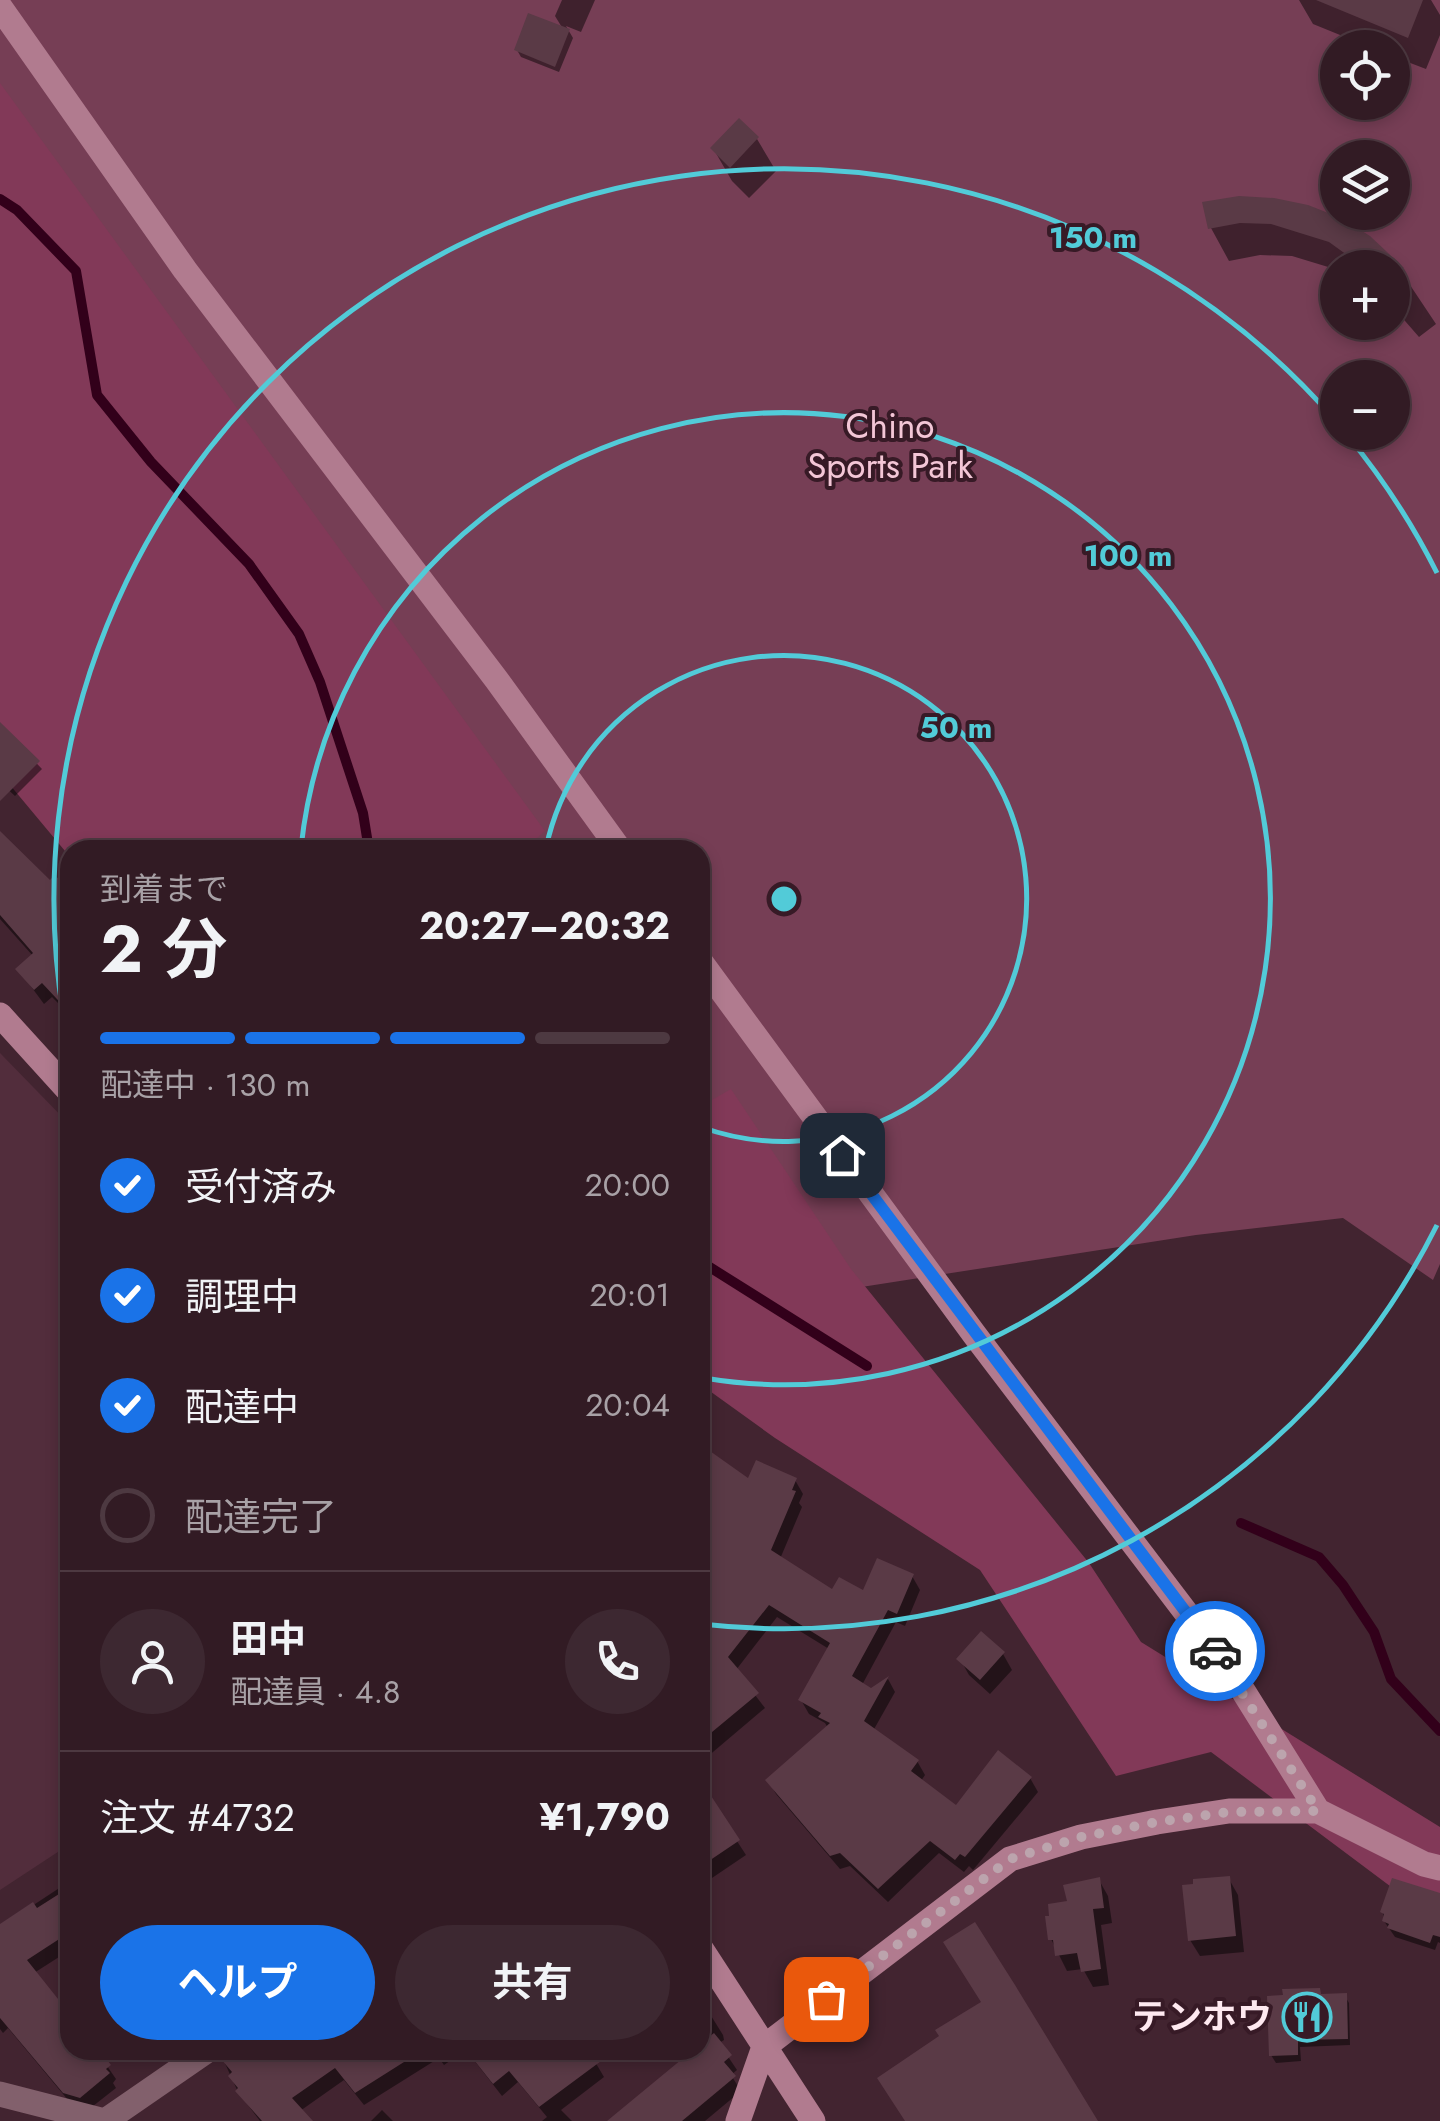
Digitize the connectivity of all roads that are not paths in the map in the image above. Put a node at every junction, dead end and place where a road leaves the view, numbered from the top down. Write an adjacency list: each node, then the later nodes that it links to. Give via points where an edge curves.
1 (0, 7): 2 (street, via 185,270)
2 (613, 840)
3 (710, 975): 6 (street, via 1232,1673)
4 (0, 1014): 5 (street)
5 (60, 1081)
6 (1318, 1811): 7 (street); 9 (street, via 1229,1812 1157,1822 1010,1859)
7 (1440, 1868)
8 (710, 1963): 9 (street)
9 (764, 2047): 13 (street); 14 (street)
10 (193, 2060): 12 (street)
11 (0, 2094): 12 (street)
12 (105, 2121)
13 (738, 2121)
14 (812, 2121)

